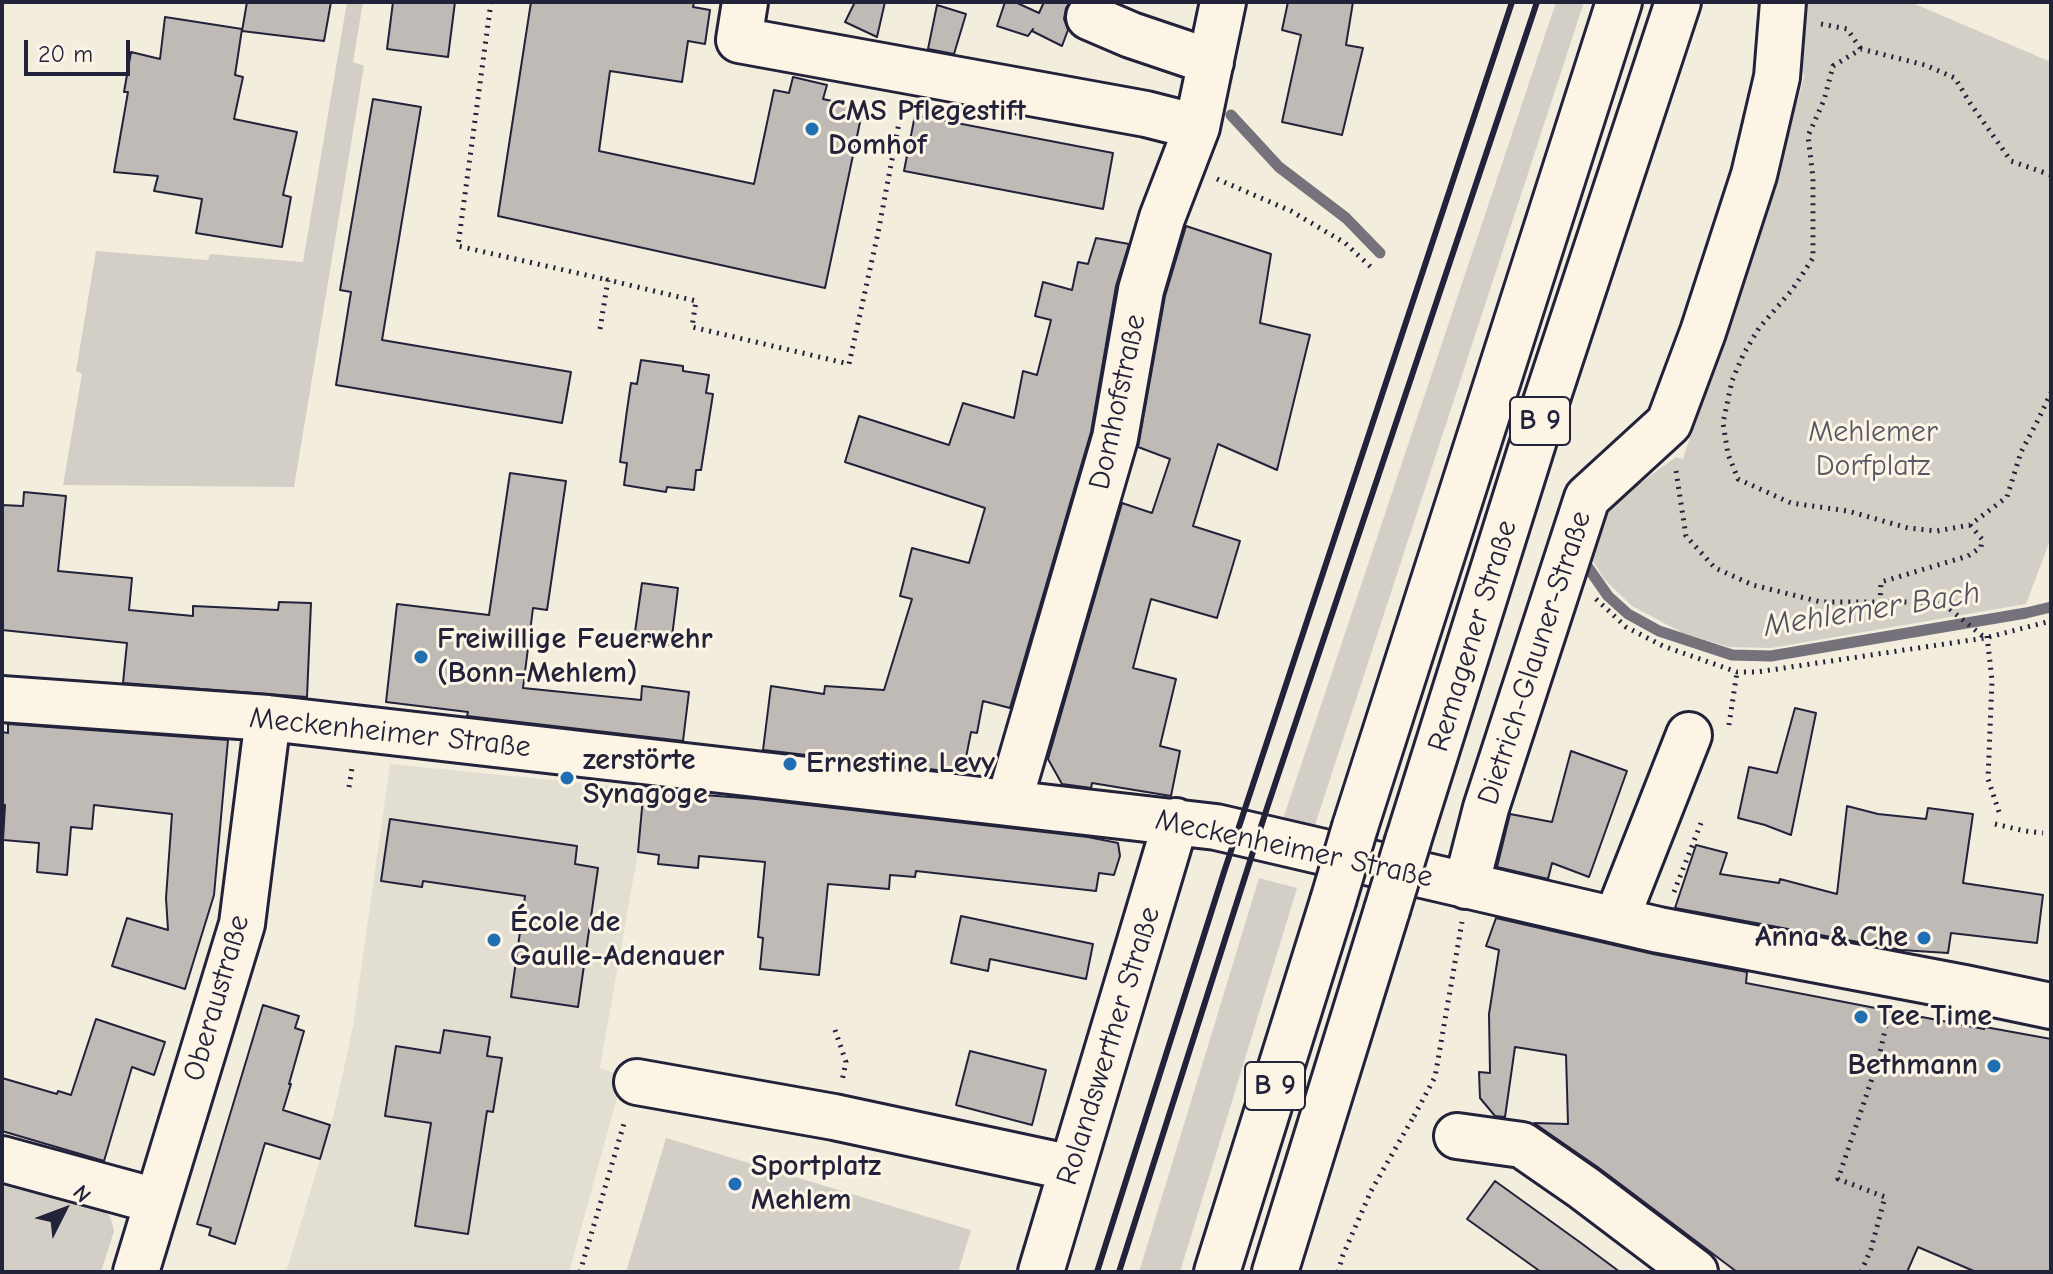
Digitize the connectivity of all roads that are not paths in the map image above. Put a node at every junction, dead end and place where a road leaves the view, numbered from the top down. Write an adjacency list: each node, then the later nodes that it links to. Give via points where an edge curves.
1 (745, 2): 8 (street, via 739,40 1146,114)
2 (1223, 2): 7 (street, Domhofstraße)
3 (1619, 2): 24 (street, Remagener Straße / B 9, bridge)
4 (1678, 2): 25 (street, Remagener Straße / B 9, bridge, via 1543,411)
5 (1782, 9): 14 (street, Dietrich-Glauner-Straße, via 1777,77 1721,280 1669,423 1587,498 1486,808)
6 (1089, 17): 7 (street)
7 (1211, 62): 8 (street, Domhofstraße)
8 (1190, 146): 12 (street, Domhofstraße, via 1141,290 1115,438)
9 (2, 699): 10 (street, Meckenheimer Straße)
10 (268, 718): 12 (street, Meckenheimer Straße); 21 (street, Oberaustraße, via 242,924)
11 (1689, 735): 15 (street)
12 (1009, 802): 13 (street, Meckenheimer Straße)
13 (1176, 821): 14 (street, Meckenheimer Straße); 20 (street, Rolandswerther Straße)
14 (1466, 886): 15 (street, Meckenheimer Straße)
15 (1616, 920): 16 (street, Meckenheimer Straße, via 1898,976)
16 (2048, 994)
17 (637, 1082): 20 (street)
18 (1457, 1136): 26 (street, via 1522,1145)
19 (2, 1159): 21 (street)
20 (1072, 1168): 23 (street, Rolandswerther Straße)
21 (156, 1201): 22 (street, Oberaustraße)
22 (136, 1272)
23 (1041, 1272)
24 (1217, 1272)
25 (1275, 1272)
26 (1695, 1272)

